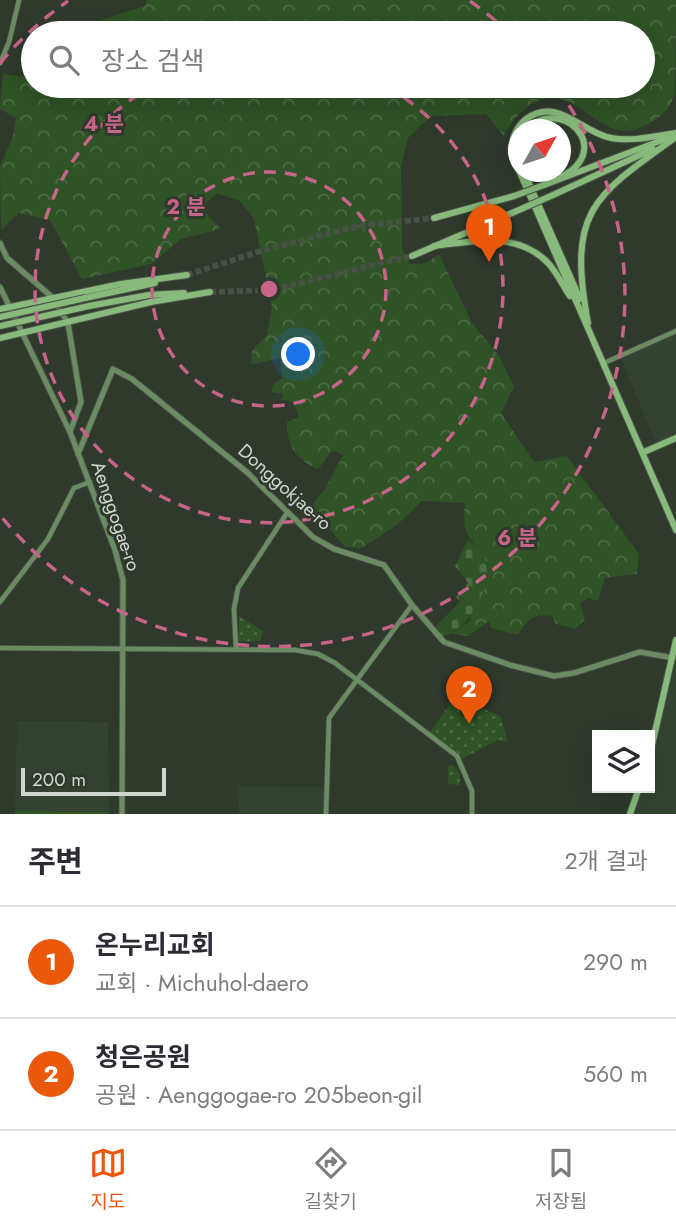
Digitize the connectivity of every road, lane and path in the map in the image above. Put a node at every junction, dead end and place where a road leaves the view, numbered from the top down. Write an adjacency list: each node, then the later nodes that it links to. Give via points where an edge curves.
1 (19, 0): 2 (street)
2 (0, 63)
3 (540, 119): 4 (main road)
4 (560, 119)
5 (571, 125): 7 (main road, via 586,146 583,159)
6 (676, 135): 10 (main road); 13 (main road, bridge, via 627,163); 22 (main road, via 604,193 582,234 579,260); 22 (main road, via 607,138 566,115 547,111 528,118 515,133 513,162)
7 (571, 172)
8 (529, 182): 22 (main road, via 576,286)
9 (550, 182): 10 (main road)
10 (544, 185): 11 (main road, bridge)
11 (434, 218)
12 (0, 243): 16 (street, via 19,272)
13 (434, 246): 14 (main road); 22 (main road, via 491,239 533,251 549,264)
14 (412, 256)
15 (0, 287): 17 (street, Aenggogae-ro)
16 (52, 297): 17 (main road); 19 (main road, bridge, via 187,275); 20 (street)
17 (11, 306): 18 (main road); 24 (street, Aenggogae-ro)
18 (0, 309)
19 (0, 317)
20 (68, 323): 21 (main road, bridge, via 210,292 149,295); 24 (main road); 27 (street, via 81,402)
21 (0, 326)
22 (590, 331): 26 (main road)
23 (676, 331): 26 (street)
24 (24, 332): 25 (main road); 27 (street, Aenggogae-ro)
25 (0, 338)
26 (603, 364): 29 (main road)
27 (70, 432): 30 (street, Aenggogae-ro)
28 (676, 438): 29 (main road)
29 (644, 452): 33 (main road)
30 (78, 454): 31 (street, Aenggogae-ro); 32 (street, Donggokjae-ro, via 113,369 132,379 248,473)
31 (90, 482): 34 (street, via 74,488 48,539); 38 (street, Aenggogae-ro, via 123,580)
32 (287, 513): 35 (street, Donggokjae-ro, via 334,549 384,565); 39 (street, via 237,588)
33 (676, 530)
34 (0, 602)
35 (412, 605): 40 (street, Donggokjae-ro, via 444,642 545,674 564,676 640,652); 42 (street)
36 (676, 640): 40 (main road)
37 (0, 648): 38 (street)
38 (124, 649): 39 (street); 45 (street, Aenggogae-ro)
39 (236, 649): 42 (street, via 318,654)
40 (673, 658): 41 (main road)
41 (673, 667): 43 (main road)
42 (357, 679): 46 (street, via 329,718); 47 (street, via 457,755 472,791)
43 (655, 735)
44 (637, 793): 48 (main road)
45 (122, 814)
46 (326, 814)
47 (472, 814)
48 (630, 814)

